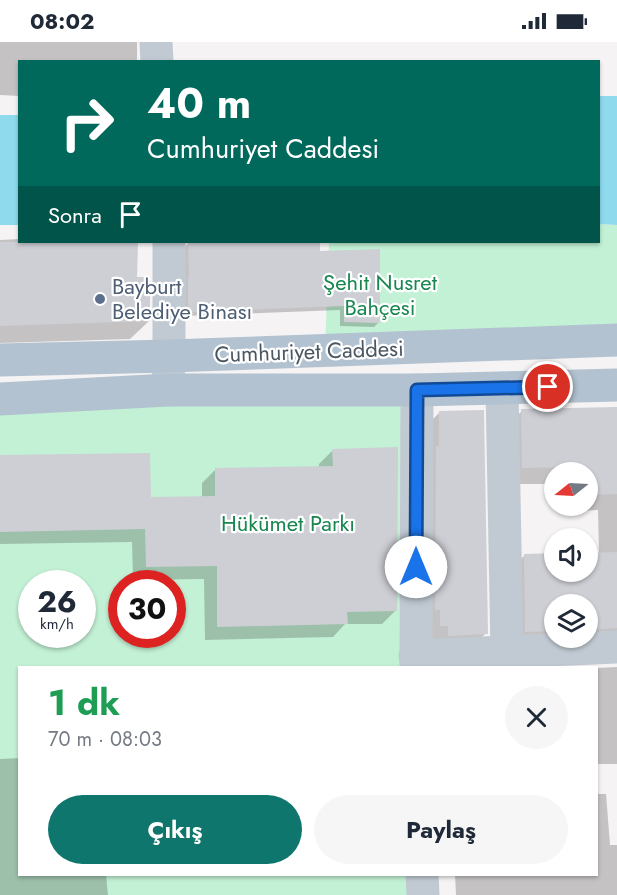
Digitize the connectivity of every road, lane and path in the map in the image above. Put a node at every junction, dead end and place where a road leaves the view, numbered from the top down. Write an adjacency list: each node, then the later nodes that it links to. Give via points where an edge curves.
1 (156, 42): 2 (street)
2 (157, 60)
3 (169, 252): 5 (street)
4 (617, 340): 5 (main road, Cumhuriyet Caddesi)
5 (169, 356): 6 (main road, Cumhuriyet Caddesi); 9 (street)
6 (0, 360)
7 (617, 385): 8 (main road, Cumhuriyet Caddesi)
8 (502, 388): 10 (main road, Cumhuriyet Caddesi); 13 (street)
9 (168, 390): 10 (main road, Cumhuriyet Caddesi); 11 (main road, Cumhuriyet Caddesi)
10 (417, 390): 14 (street)
11 (0, 399)
12 (617, 647): 13 (street)
13 (507, 652): 14 (street)
14 (416, 662)
15 (422, 876): 16 (street)
16 (423, 895)

